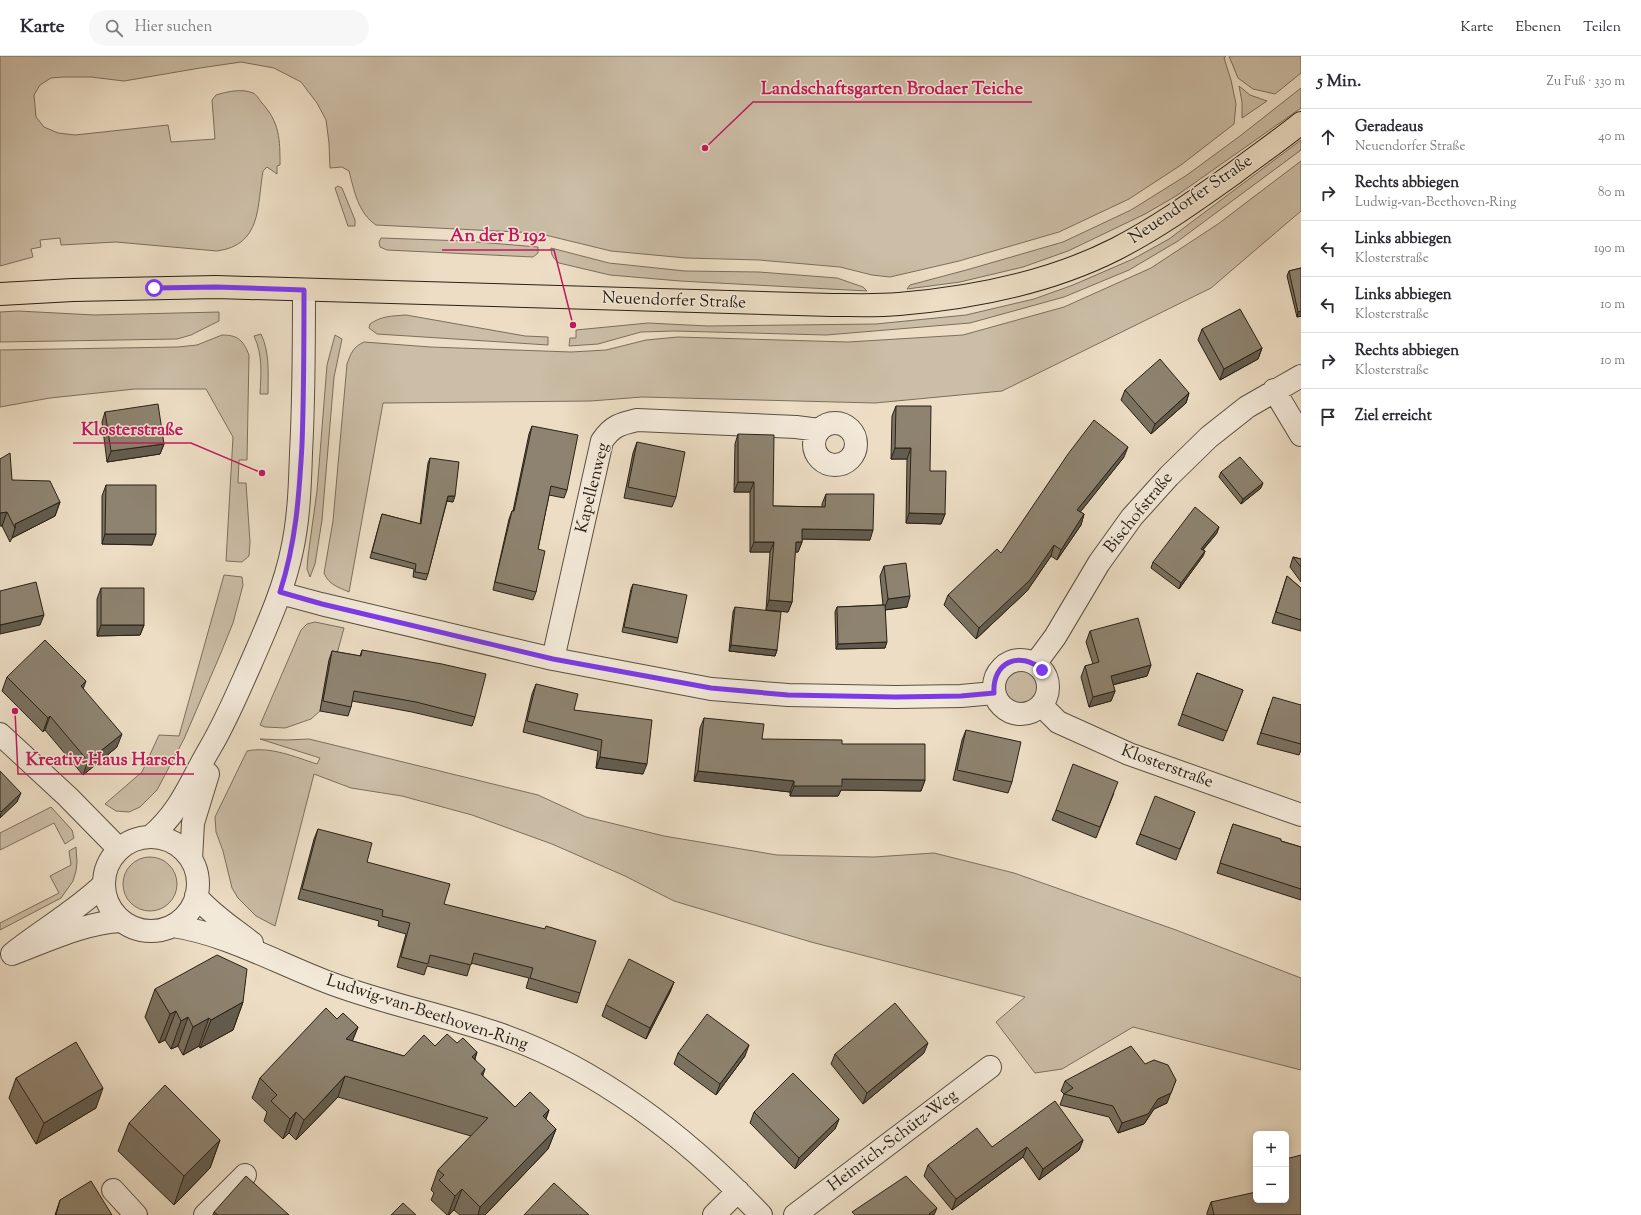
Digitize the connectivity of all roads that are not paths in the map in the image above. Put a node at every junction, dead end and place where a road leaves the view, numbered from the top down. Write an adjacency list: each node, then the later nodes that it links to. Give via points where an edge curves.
1 (1301, 123): 2 (main road, Neuendorfer Straße, via 1187,207 1114,250 1071,268 1026,282 964,296 898,304 832,305)
2 (304, 290): 3 (main road, Neuendorfer Straße, via 216,287); 8 (street, Ludwig-van-Beethoven-Ring, via 303,422 297,520 292,550)
3 (0, 294)
4 (1301, 376): 5 (street, Bischofstraße)
5 (1274, 390): 7 (street); 10 (street, Bischofstraße, via 1247,407 1209,437 1132,517 1099,563 1055,637)
6 (819, 430): 9 (street, Kapellenweg, via 637,420 609,431 602,441)
7 (1301, 435)
8 (280, 592): 9 (street); 13 (street, Ludwig-van-Beethoven-Ring)
9 (553, 659): 11 (street, via 711,688 788,695 961,696)
10 (1035, 664): 11 (street, via 1027,660 1009,662 996,676); 12 (street, via 1042,670 1048,683 1046,697)
11 (994, 693): 12 (street, via 998,702 1013,713 1032,712)
12 (1041, 705): 15 (street, Klosterstraße, via 1058,722 1129,754)
13 (222, 727): 16 (street, Ludwig-van-Beethoven-Ring, via 182,802); 18 (street, Ludwig-van-Beethoven-Ring, via 196,809)
14 (0, 734): 17 (street)
15 (1301, 815)
16 (150, 837): 17 (street, Ludwig-van-Beethoven-Ring, via 136,839); 18 (street, Ludwig-van-Beethoven-Ring, via 176,845)
17 (119, 849): 19 (street, Ludwig-van-Beethoven-Ring, via 109,862)
18 (190, 859): 20 (street, Ludwig-van-Beethoven-Ring, via 198,879)
19 (103, 884): 21 (street, Ludwig-van-Beethoven-Ring, via 106,902); 23 (street, Ludwig-van-Beethoven-Ring, via 88,898)
20 (196, 896): 22 (street, Ludwig-van-Beethoven-Ring, via 190,911); 24 (street, Ludwig-van-Beethoven-Ring, via 221,920)
21 (121, 922): 22 (street, Ludwig-van-Beethoven-Ring, via 136,930 147,932 165,930); 23 (street, Ludwig-van-Beethoven-Ring, via 107,922 82,928)
22 (173, 926): 24 (street, Ludwig-van-Beethoven-Ring, via 211,935)
23 (6, 958)
24 (279, 962): 28 (street, Ludwig-van-Beethoven-Ring, via 330,983 494,1032 540,1050 612,1089 676,1137)
25 (990, 1068): 33 (street, Heinrich-Schütz-Weg)
26 (245, 1175): 30 (street)
27 (113, 1190): 29 (street)
28 (738, 1191): 31 (street); 32 (street, Ludwig-van-Beethoven-Ring)
29 (136, 1215)
30 (204, 1215)
31 (714, 1215)
32 (761, 1215)
33 (795, 1215)

